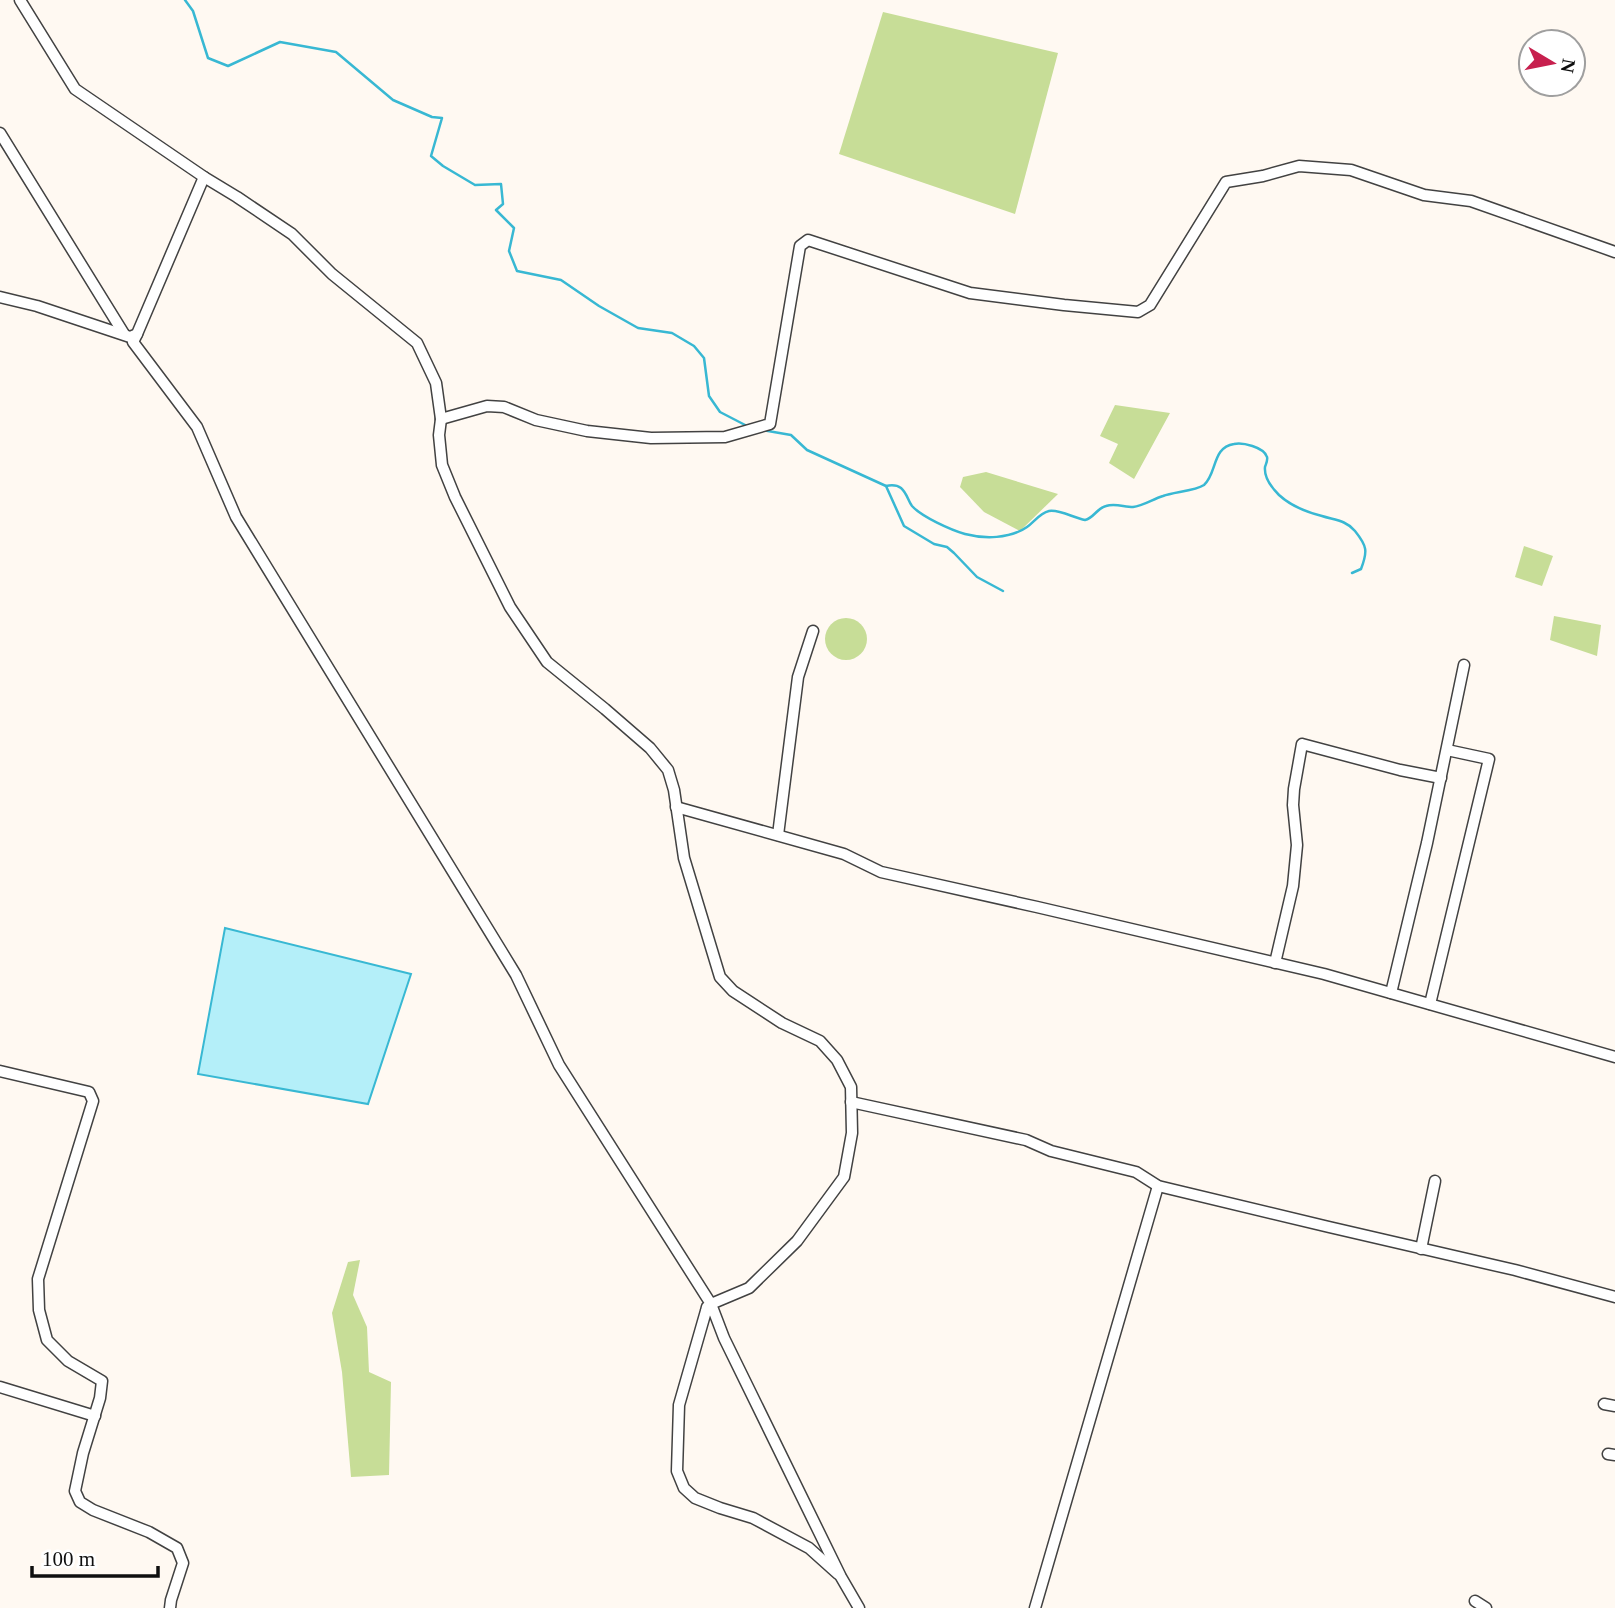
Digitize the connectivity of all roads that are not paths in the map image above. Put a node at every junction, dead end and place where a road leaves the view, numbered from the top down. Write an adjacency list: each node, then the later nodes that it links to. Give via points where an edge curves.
1 (20, 0): 3 (street, via 75,89)
2 (0, 133): 7 (street)
3 (204, 177): 6 (street); 8 (street, via 292,234 332,274 417,343 436,383)
4 (1615, 251): 8 (street, via 1471,201 1424,195 1351,170 1299,166 1226,182 1150,305 1138,312 970,293 808,240 800,246 770,424 725,437 651,438 587,431 536,420 504,407 486,406)
5 (0, 297): 7 (street)
6 (137, 334): 7 (street); 25 (street, via 133,342 197,427 236,517 516,975 559,1065)
7 (124, 335)
8 (441, 419): 13 (street, via 442,465 510,607 547,662 650,748 668,771)
9 (813, 631): 14 (street, via 798,677)
10 (1464, 665): 11 (street)
11 (1447, 750): 12 (street); 17 (street, via 1489,759)
12 (1441, 778): 15 (street, via 1302,744 1294,789 1297,845 1293,886); 16 (street)
13 (676, 807): 14 (street); 20 (street, via 684,858 720,978 782,1023 820,1041 837,1060 851,1087)
14 (778, 835): 15 (street, via 844,854 881,872)
15 (1275, 963): 16 (street)
16 (1391, 993): 17 (street)
17 (1430, 1004): 18 (street)
18 (1615, 1057)
19 (0, 1071): 29 (street, via 89,1092 93,1101 38,1279 39,1310 47,1340 68,1361 102,1381)
20 (852, 1102): 22 (street, via 1026,1140 1051,1151 1136,1172); 25 (street, via 844,1177 797,1241 749,1289)
21 (1435, 1181): 23 (street)
22 (1158, 1186): 23 (street); 34 (street)
23 (1421, 1249): 24 (street)
24 (1615, 1297)
25 (711, 1304): 30 (street); 30 (street, via 679,1405 677,1471 684,1488 695,1498 753,1518 809,1548)
26 (0, 1387): 29 (street)
27 (1604, 1404): 28 (street)
28 (1615, 1406)
29 (95, 1416): 32 (street, via 75,1490 80,1502 93,1510 177,1548 183,1563)
30 (841, 1577): 33 (street)
31 (1475, 1601): 35 (street)
32 (170, 1608)
33 (859, 1608)
34 (1035, 1608)
35 (1486, 1608)

